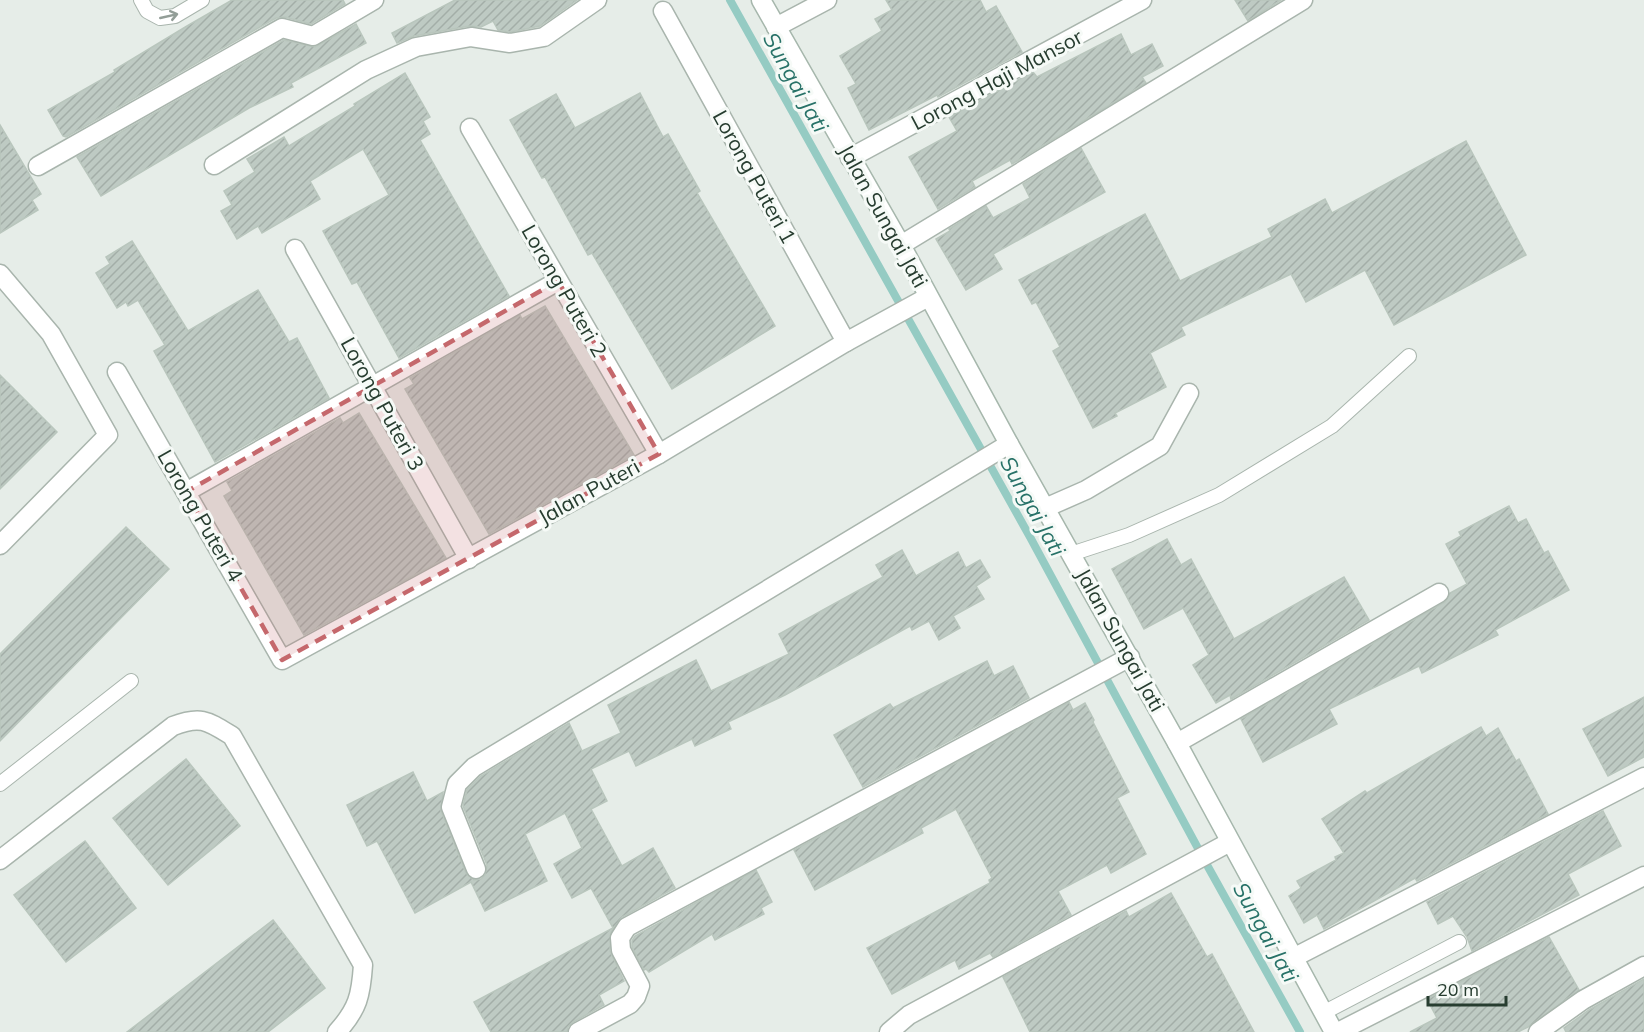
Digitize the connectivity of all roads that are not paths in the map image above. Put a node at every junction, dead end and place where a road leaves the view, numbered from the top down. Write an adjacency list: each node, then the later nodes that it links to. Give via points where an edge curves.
1 (141, 0): 2 (lane, one-way to 2, via 147,11 160,18 175,16)
2 (202, 0)
3 (374, 0): 14 (street, via 313,36 282,28)
4 (597, 0): 13 (street, via 544,37 510,43 471,37 416,47 366,70)
5 (761, 0): 10 (street, Jalan Sungai Jati)
6 (827, 0): 10 (street)
7 (1142, 0): 12 (street, Lorong Haji Mansor)
8 (1303, 0): 15 (street)
9 (663, 11): 20 (street, Lorong Puteri 1)
10 (776, 27): 12 (street, Jalan Sungai Jati)
11 (470, 128): 18 (street, Lorong Puteri 2)
12 (850, 158): 15 (street, Jalan Sungai Jati)
13 (214, 165)
14 (38, 166)
15 (901, 245): 19 (street, Jalan Sungai Jati)
16 (295, 249): 23 (street, Lorong Puteri 3)
17 (0, 274): 29 (street, via 51,334 108,435)
18 (558, 280): 23 (street); 26 (street, Lorong Puteri 2)
19 (921, 301): 20 (street, Jalan Puteri); 25 (street, Jalan Sungai Jati)
20 (846, 342): 26 (street, Jalan Puteri)
21 (1409, 356): 30 (lane, via 1332,426 1219,495 1129,535)
22 (117, 372): 27 (street, Lorong Puteri 4)
23 (372, 386): 27 (street); 31 (street, Lorong Puteri 3)
24 (1189, 393): 28 (street, via 1160,446 1086,490)
25 (1008, 444): 28 (street, Jalan Sungai Jati); 41 (street, via 474,767 457,784 451,807)
26 (659, 454): 31 (street, Jalan Puteri)
27 (186, 492): 34 (street, Lorong Puteri 4)
28 (1045, 508): 30 (street, Jalan Sungai Jati)
29 (0, 545)
30 (1071, 554): 33 (street, Jalan Sungai Jati)
31 (469, 558): 34 (street, Jalan Puteri)
32 (1439, 593): 36 (street)
33 (1130, 657): 36 (street, Jalan Sungai Jati); 48 (street, via 627,927 620,938 621,950 640,986 636,997)
34 (282, 660)
35 (131, 681): 38 (lane)
36 (1178, 743): 39 (street, Jalan Sungai Jati)
37 (1644, 777): 44 (street)
38 (0, 784)
39 (1222, 845): 44 (street, Jalan Sungai Jati); 49 (street, via 909,1015)
40 (0, 860): 47 (street, via 173,726 190,719 211,723 232,736 363,964 361,990 351,1016)
41 (476, 869)
42 (1644, 876): 50 (street)
43 (1459, 942): 46 (lane)
44 (1293, 957): 46 (street, Jalan Sungai Jati)
45 (1644, 966): 51 (street, via 1583,1000)
46 (1323, 1013): 50 (street, Jalan Sungai Jati)
47 (337, 1032)
48 (578, 1032)
49 (889, 1032)
50 (1336, 1032)
51 (1538, 1032)

